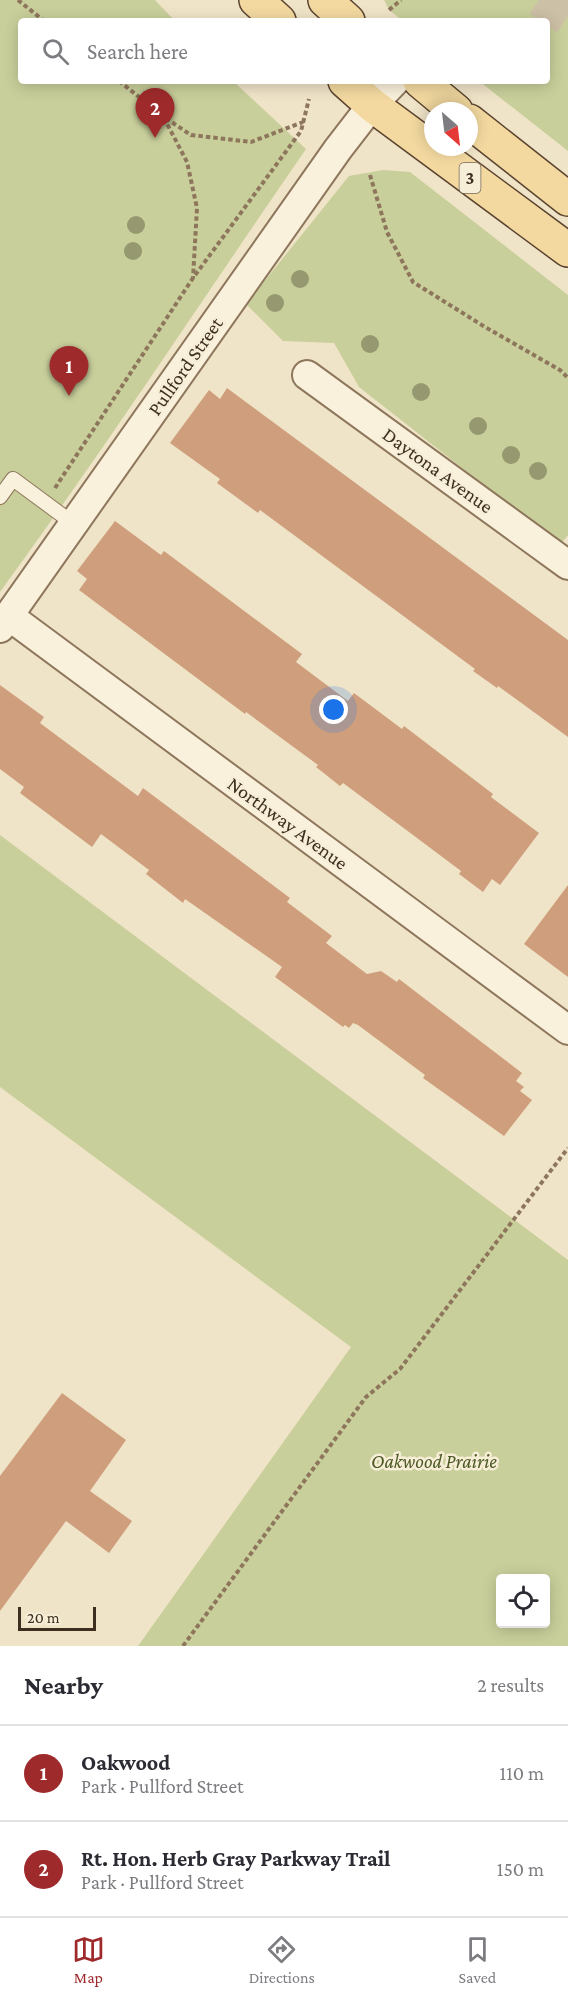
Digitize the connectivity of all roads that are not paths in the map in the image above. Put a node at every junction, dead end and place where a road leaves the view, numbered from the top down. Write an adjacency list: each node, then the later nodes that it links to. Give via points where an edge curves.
1 (256, 0): 3 (main road)
2 (325, 0): 4 (main road)
3 (276, 18)
4 (345, 18)
5 (348, 84): 9 (main road, 3)
6 (391, 84): 9 (street, Pullford Street)
7 (424, 84): 8 (main road)
8 (445, 102)
9 (372, 105): 12 (main road, 3); 15 (street, Pullford Street)
10 (478, 128): 11 (main road, 3)
11 (568, 199)
12 (568, 250)
13 (307, 375): 16 (street, Daytona Avenue)
14 (0, 497): 15 (lane, via 13,479)
15 (74, 524): 17 (street, Pullford Street)
16 (568, 565)
17 (4, 622): 18 (street, Northway Avenue)
18 (568, 1029)

